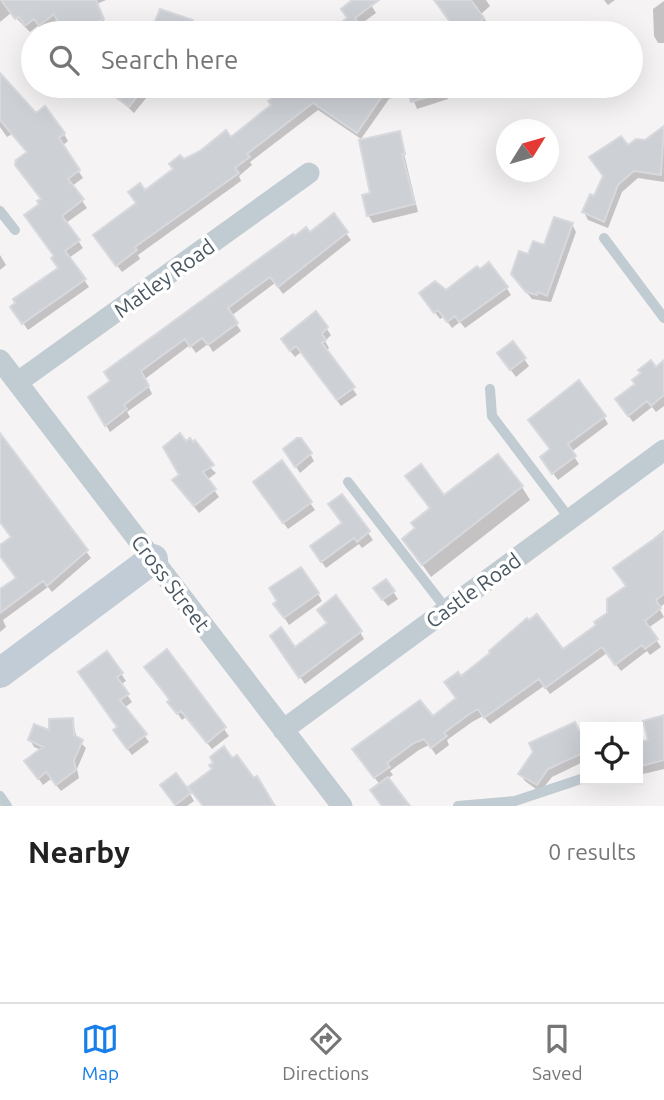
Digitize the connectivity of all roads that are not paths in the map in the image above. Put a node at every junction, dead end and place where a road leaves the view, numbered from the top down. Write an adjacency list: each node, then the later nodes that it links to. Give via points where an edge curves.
1 (309, 173): 7 (street, Matley Road)
2 (0, 211): 3 (lane)
3 (15, 230)
4 (604, 238): 5 (lane)
5 (664, 318)
6 (0, 360): 7 (street, Cross Street)
7 (18, 382): 12 (street, Cross Street)
8 (490, 389): 11 (lane, via 492,416)
9 (664, 450): 11 (street, Castle Road)
10 (348, 482): 13 (lane)
11 (570, 519): 13 (street, Castle Road)
12 (153, 559): 14 (street); 15 (street, Cross Street)
13 (446, 610): 15 (street, Castle Road)
14 (0, 673)
15 (283, 730): 19 (street, Cross Street)
16 (580, 779): 20 (lane, via 515,801)
17 (0, 796): 18 (lane)
18 (8, 806)
19 (342, 806)
20 (458, 806)

